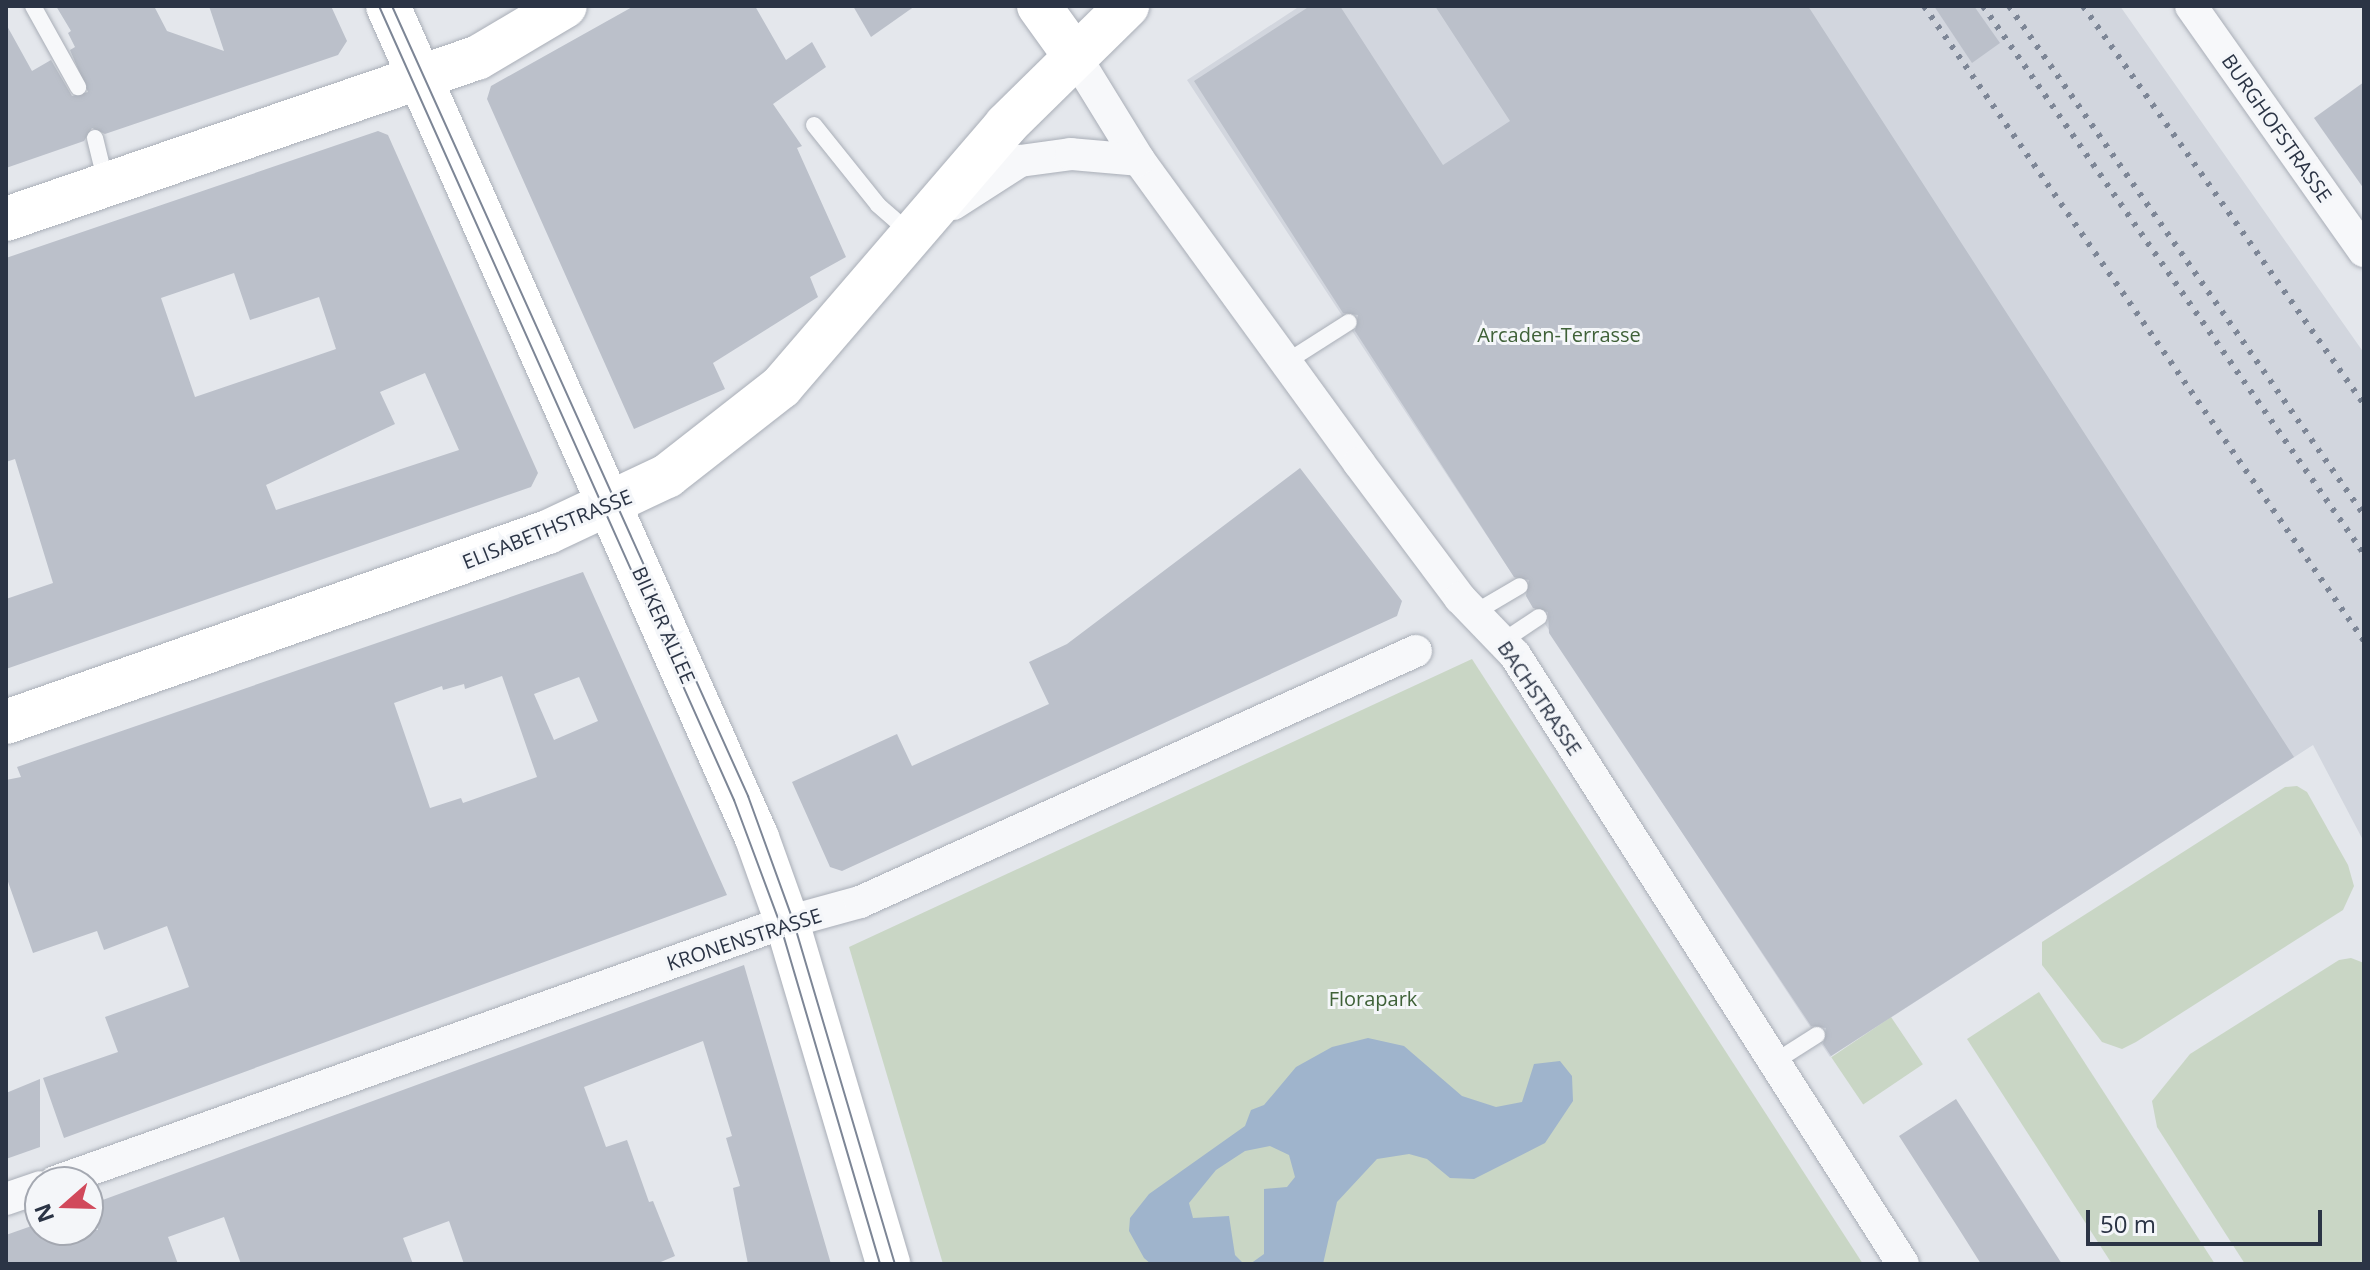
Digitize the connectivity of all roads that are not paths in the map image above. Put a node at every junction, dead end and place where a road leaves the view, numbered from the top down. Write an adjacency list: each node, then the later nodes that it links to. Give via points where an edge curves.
1 (33, 6): 9 (lane)
2 (388, 6): 8 (main road, BILKER ALLEE)
3 (565, 6): 8 (main road, via 477,58)
4 (1039, 6): 7 (main road, BACHSTRASSE)
5 (1127, 6): 7 (main road, ELISABETHSTRASSE)
6 (2191, 6): 16 (street, BURGHOFSTRASSE)
7 (1075, 56): 12 (street, BACHSTRASSE); 15 (main road, ELISABETHSTRASSE)
8 (425, 76): 13 (main road); 19 (main road, BILKER ALLEE)
9 (78, 87)
10 (814, 125): 15 (lane, via 878,205)
11 (95, 138): 13 (lane)
12 (1139, 160): 15 (street, via 1071,154 1020,161); 18 (street, BACHSTRASSE)
13 (106, 185): 14 (main road)
14 (6, 219)
15 (911, 234): 19 (main road, ELISABETHSTRASSE, via 773,394 682,465)
16 (2364, 251)
17 (1349, 322): 18 (lane)
18 (1288, 361): 21 (street, BACHSTRASSE)
19 (610, 507): 25 (main road, ELISABETHSTRASSE); 26 (main road, BILKER ALLEE, via 741,799)
20 (1520, 586): 21 (lane)
21 (1474, 613): 23 (street, BACHSTRASSE)
22 (1539, 617): 23 (lane)
23 (1503, 641): 28 (street, BACHSTRASSE)
24 (1416, 651): 26 (street, KRONENSTRASSE, via 860,902)
25 (6, 722)
26 (787, 922): 29 (street, KRONENSTRASSE); 30 (main road, BILKER ALLEE)
27 (1817, 1035): 28 (lane)
28 (1773, 1063): 31 (street, BACHSTRASSE)
29 (100, 1166)
30 (888, 1264)
31 (1903, 1264)

